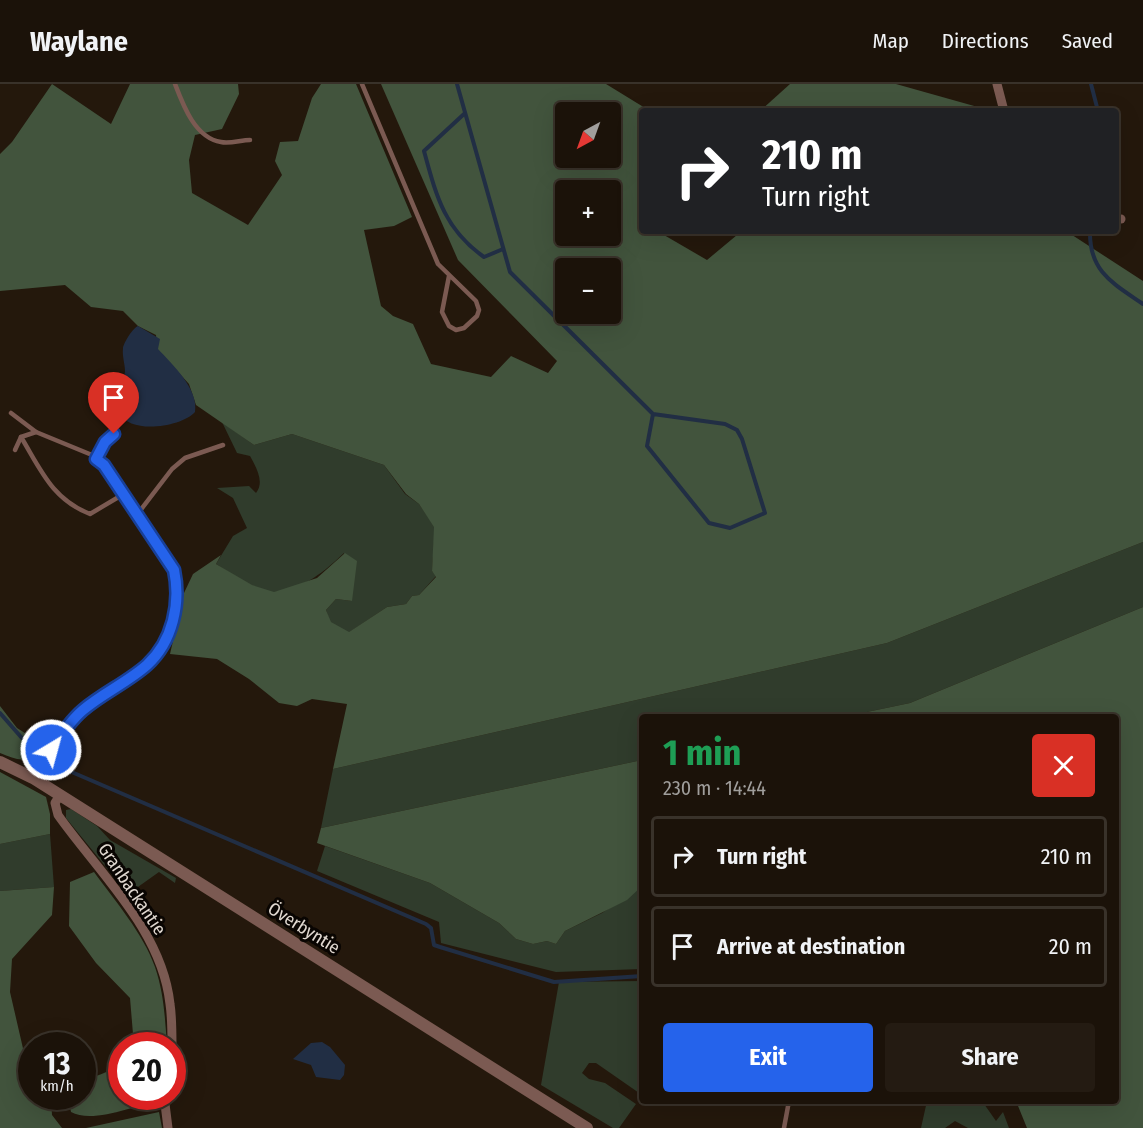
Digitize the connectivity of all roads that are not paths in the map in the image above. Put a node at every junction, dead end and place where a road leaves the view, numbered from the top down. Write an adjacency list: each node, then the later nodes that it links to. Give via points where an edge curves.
1 (175, 84): 5 (lane, via 187,112 204,132 223,143)
2 (362, 84): 6 (lane, via 438,264)
3 (997, 84): 4 (street)
4 (1003, 108)
5 (250, 140)
6 (449, 276): 6 (lane, via 468,290 479,310 464,328 456,330 449,326 442,312)
7 (10, 413): 8 (lane)
8 (36, 432): 10 (lane); 13 (lane)
9 (114, 434): 13 (lane)
10 (21, 437): 12 (lane); 14 (lane, via 58,496 72,507 90,514)
11 (223, 445): 15 (lane, via 185,458 171,469)
12 (15, 450)
13 (96, 459): 14 (lane)
14 (122, 495): 15 (lane)
15 (136, 516): 17 (lane, via 174,570 177,604 170,631 147,666 81,712)
16 (0, 762): 17 (street, Överbyntie)
17 (33, 778): 18 (street, Överbyntie)
18 (60, 795): 19 (street, Granbackantie, via 55,803 58,815 134,916 160,965 170,1003); 23 (street, Överbyntie)
19 (171, 1032)
20 (788, 1104): 24 (lane)
21 (166, 1110): 22 (street)
22 (168, 1128)
23 (587, 1128)
24 (784, 1128)

